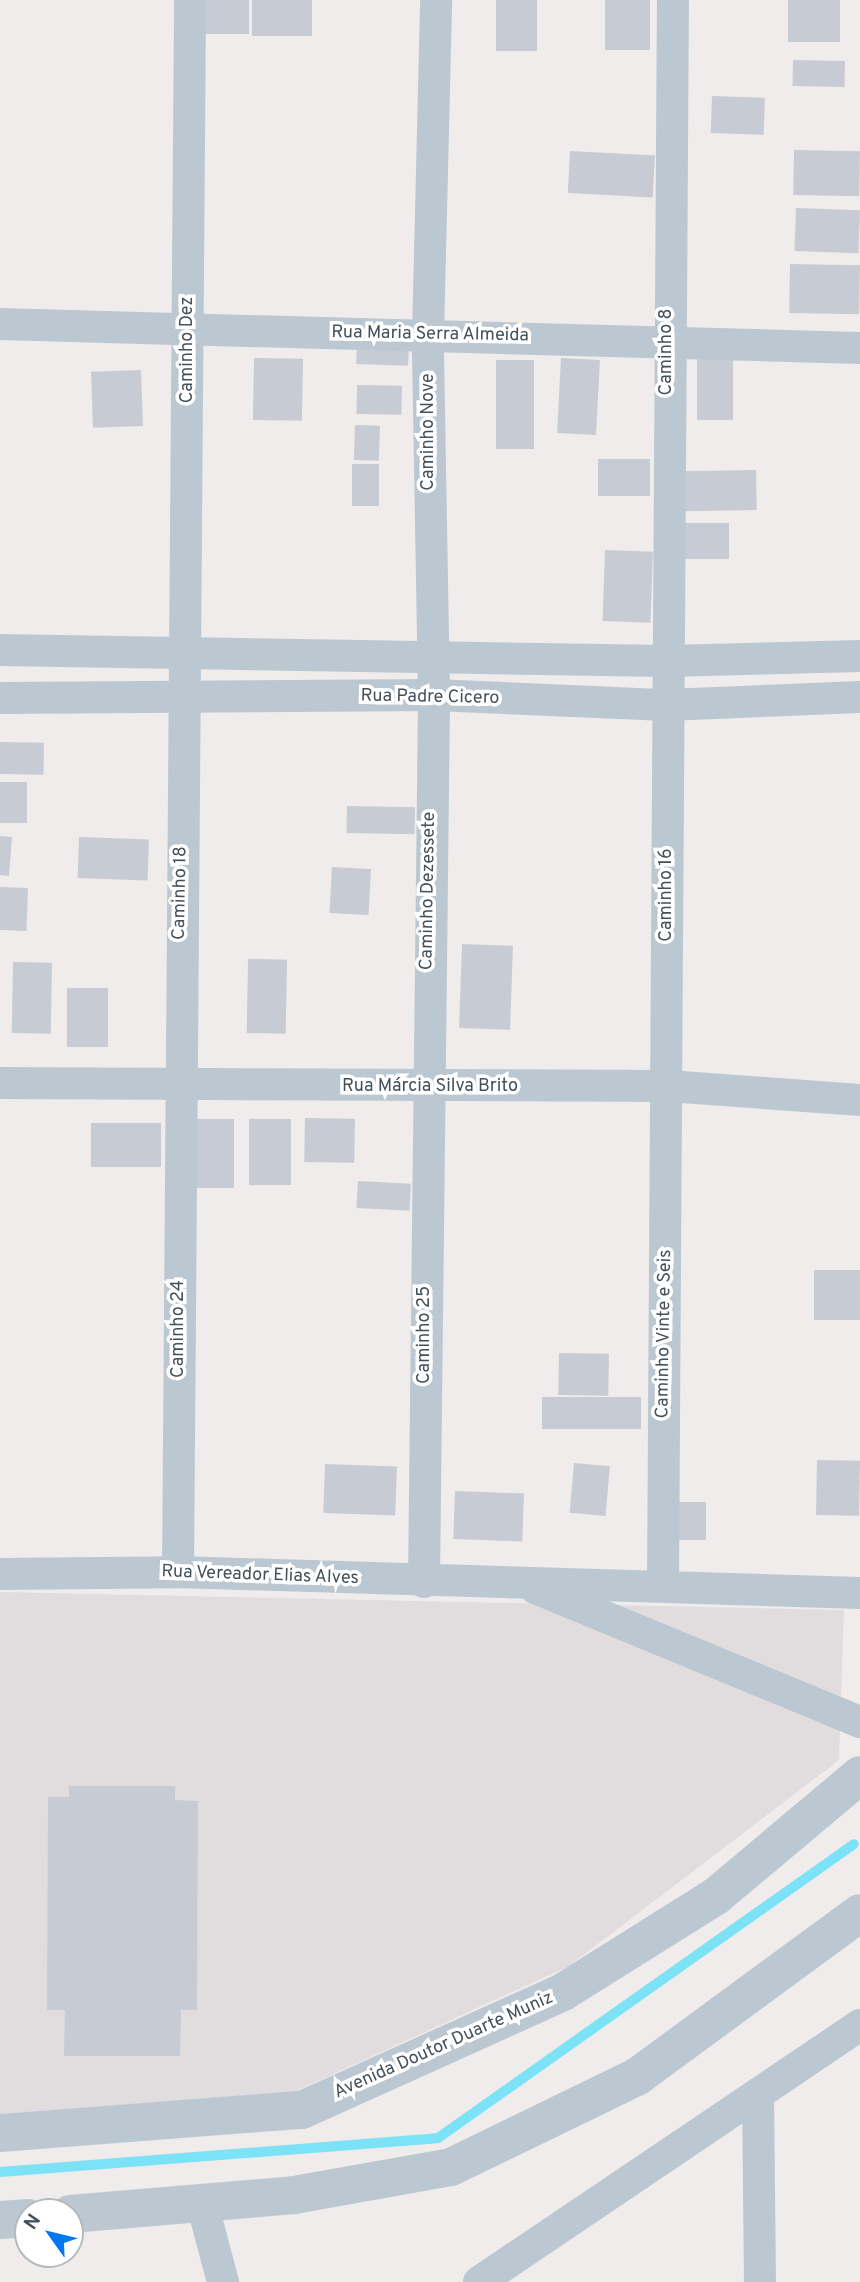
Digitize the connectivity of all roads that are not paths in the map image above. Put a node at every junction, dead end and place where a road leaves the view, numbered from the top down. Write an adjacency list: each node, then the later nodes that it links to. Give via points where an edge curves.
1 (190, 0): 5 (street, Caminho Dez)
2 (436, 0): 6 (street, Caminho Nove)
3 (673, 0): 7 (street, Caminho 8)
4 (0, 324): 5 (street, Rua Maria Serra Almeida)
5 (188, 330): 6 (street, Rua Maria Serra Almeida); 10 (street, Caminho Dez)
6 (428, 335): 7 (street, Rua Maria Serra Almeida); 11 (street, Caminho Nove)
7 (666, 338): 8 (street, Rua Maria Serra Almeida); 13 (street, Caminho 8)
8 (860, 348)
9 (0, 650): 10 (street)
10 (188, 652): 11 (street); 17 (street, Caminho Dez)
11 (430, 653): 13 (street); 14 (street, Caminho Nove)
12 (860, 656): 13 (street)
13 (666, 661): 18 (street, Caminho 8)
14 (433, 695): 17 (street, Rua Padre Cicero); 18 (street, Rua Padre Cicero); 22 (street, Caminho Dezessete)
15 (860, 697): 18 (street, Rua Padre Cicero)
16 (0, 698): 17 (street, Rua Padre Cicero)
17 (183, 700): 20 (street, Caminho 18)
18 (666, 705): 21 (street, Caminho 16)
19 (0, 1083): 20 (street, Rua Márcia Silva Brito)
20 (179, 1086): 22 (street, Rua Márcia Silva Brito); 24 (street, Caminho 24)
21 (668, 1086): 22 (street, Rua Márcia Silva Brito); 23 (street, Rua Márcia Silva Brito); 28 (street, Caminho Vinte e Seis)
22 (425, 1087): 26 (street, Caminho 25)
23 (860, 1100)
24 (178, 1572): 25 (street, Rua Vereador Elias Alves); 26 (street, Rua Vereador Elias Alves)
25 (0, 1574)
26 (424, 1582): 27 (street, Rua Vereador Elias Alves)
27 (521, 1582): 28 (street, Rua Vereador Elias Alves); 30 (street, Rua Vereador Elias Alves)
28 (663, 1583): 29 (street, Rua Vereador Elias Alves)
29 (860, 1592)
30 (860, 1722)
31 (860, 1775): 35 (street, Avenida Doutor Duarte Muniz, via 716,1896 563,1993 314,2105)
32 (860, 1913): 36 (street, via 638,2076 451,2167 294,2195)
33 (860, 2025): 34 (street)
34 (758, 2094): 39 (street); 40 (street)
35 (0, 2133)
36 (202, 2203): 37 (street); 38 (street)
37 (84, 2213)
38 (222, 2282)
39 (480, 2282)
40 (760, 2282)

